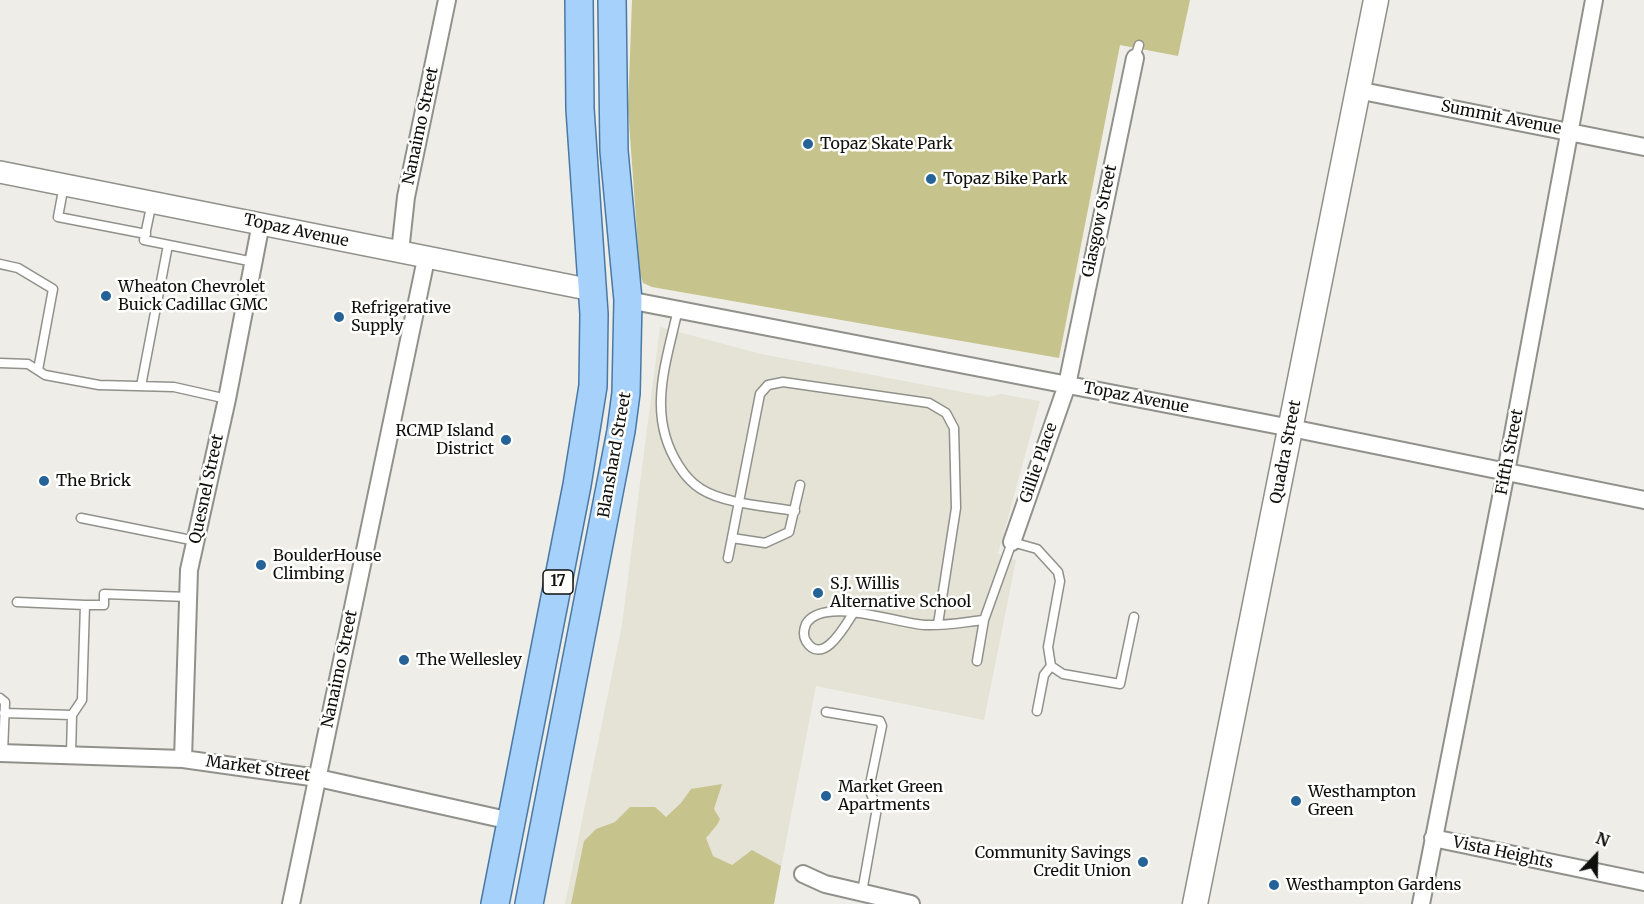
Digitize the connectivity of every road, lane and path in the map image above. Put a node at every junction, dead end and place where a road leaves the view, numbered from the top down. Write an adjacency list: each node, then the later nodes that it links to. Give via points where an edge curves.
1 (447, 0): 16 (street, Nanaimo Street, via 406,197)
2 (579, 0): 20 (main road, Blanshard Street / 17, via 580,109)
3 (612, 0): 21 (main road, Blanshard Street / 17, via 614,151)
4 (1376, 0): 7 (main road, Quadra Street)
5 (1594, 0): 8 (street, Fifth Street)
6 (1137, 52): 25 (street, Glasgow Street)
7 (1357, 90): 8 (street, Summit Avenue); 28 (main road, Quadra Street)
8 (1569, 131): 9 (street, Summit Avenue); 29 (street, Fifth Street)
9 (1644, 147)
10 (0, 172): 11 (street, Topaz Avenue)
11 (64, 185): 12 (street, Topaz Avenue); 14 (lane, via 58,217)
12 (152, 202): 13 (street, Topaz Avenue); 14 (lane)
13 (261, 223): 16 (street, Topaz Avenue); 18 (street, Quesnel Street)
14 (146, 234): 15 (lane, via 144,240)
15 (168, 245): 18 (lane); 26 (lane)
16 (400, 252): 17 (street, Topaz Avenue)
17 (426, 259): 20 (street, Topaz Avenue); 57 (street, Nanaimo Street)
18 (254, 262): 27 (street, Quesnel Street)
19 (0, 264): 24 (lane, via 18,268 53,290)
20 (592, 290): 31 (main road, via 610,306); 58 (main road, Blanshard Street / 17, via 594,357 588,425)
21 (628, 300): 22 (street, Topaz Avenue); 31 (main road, Blanshard Street / 17, via 626,393)
22 (678, 309): 25 (street, Topaz Avenue); 33 (lane, via 660,394 668,448 682,471 700,489)
23 (0, 363): 24 (lane, via 28,364)
24 (38, 370): 26 (lane, via 45,375 99,385)
25 (1066, 385): 28 (street, Topaz Avenue); 38 (street, Gillie Place)
26 (141, 386): 27 (lane, via 174,387)
27 (227, 399): 37 (street, Quesnel Street)
28 (1291, 428): 29 (street, Topaz Avenue); 67 (main road, Quadra Street)
29 (1506, 472): 32 (street, Topaz Avenue); 59 (street, Fifth Street)
30 (800, 485): 34 (lane)
31 (609, 492): 65 (main road, Blanshard Street / 17)
32 (1644, 500)
33 (739, 501): 34 (lane); 36 (lane); 46 (lane, via 760,394 768,385 783,382 929,403 946,413 954,428 956,508)
34 (795, 511): 36 (lane, via 789,532 765,543)
35 (81, 518): 37 (lane)
36 (732, 538): 39 (lane)
37 (196, 541): 40 (street, Quesnel Street)
38 (1012, 542): 45 (lane); 48 (lane, via 1037,549 1058,572 1060,581 1048,647)
39 (728, 558)
40 (188, 597): 42 (lane, via 104,594 104,605); 56 (street, Quesnel Street)
41 (17, 602): 42 (lane)
42 (85, 605): 53 (lane, via 82,700)
43 (854, 612): 43 (lane, via 829,611 814,616 806,624 807,642 823,650 836,640); 46 (lane, via 925,626)
44 (1134, 617): 48 (lane, via 1120,684 1063,674)
45 (984, 620): 46 (lane); 47 (lane)
46 (938, 624)
47 (977, 661)
48 (1051, 666): 50 (lane, via 1044,675)
49 (0, 698): 52 (lane, via 5,702)
50 (1037, 711)
51 (826, 712): 62 (lane, via 880,722 882,726 869,789 877,808)
52 (4, 713): 53 (lane); 54 (lane)
53 (72, 715): 55 (lane)
54 (2, 753): 55 (street, Market Street)
55 (71, 755): 56 (street, Market Street)
56 (183, 759): 57 (street, Market Street)
57 (318, 778): 58 (street, Market Street); 63 (street, Nanaimo Street)
58 (511, 821): 64 (main road, Blanshard Street / 17)
59 (1433, 838): 61 (street, Vista Heights); 68 (street, Fifth Street)
60 (803, 874): 62 (street, via 825,884)
61 (1644, 882)
62 (862, 892): 66 (street)
63 (291, 904)
64 (495, 904)
65 (529, 904)
66 (911, 904)
67 (1195, 904)
68 (1421, 904)

